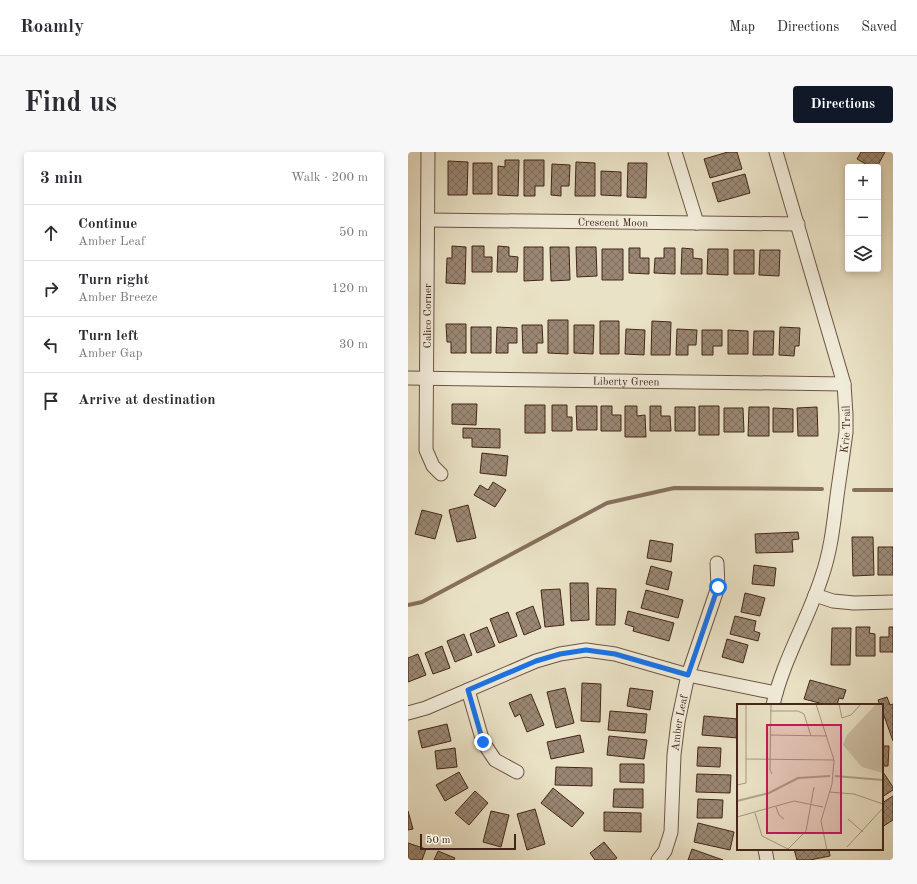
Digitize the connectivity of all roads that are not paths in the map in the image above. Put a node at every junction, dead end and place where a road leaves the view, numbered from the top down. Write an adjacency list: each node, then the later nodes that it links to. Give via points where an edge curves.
1 (428, 152): 4 (street, Calico Corner)
2 (675, 152): 5 (street)
3 (776, 152): 6 (street, Krie Trail)
4 (428, 220): 5 (street, Crescent Moon); 8 (street, Calico Corner)
5 (698, 223): 6 (street, Crescent Moon)
6 (798, 224): 9 (street, Krie Trail)
7 (408, 378): 8 (street, Liberty Green)
8 (426, 378): 9 (street, Liberty Green); 10 (street, Calico Corner, via 426,450 433,466)
9 (844, 384): 12 (street, Krie Trail, via 846,432 834,522)
10 (441, 474)
11 (717, 564): 14 (street, Amber Leaf, via 718,587)
12 (815, 595): 13 (street, via 833,601 854,603); 16 (street, Krie Trail)
13 (893, 602)
14 (688, 675): 15 (street, via 615,654 586,650 536,661); 16 (street); 20 (street, Amber Leaf, via 674,755 671,832 665,851)
15 (468, 690): 17 (street); 18 (street, via 483,742 495,760)
16 (775, 699)
17 (408, 713)
18 (517, 772)
19 (765, 850): 21 (street)
20 (658, 860)
21 (767, 860)

